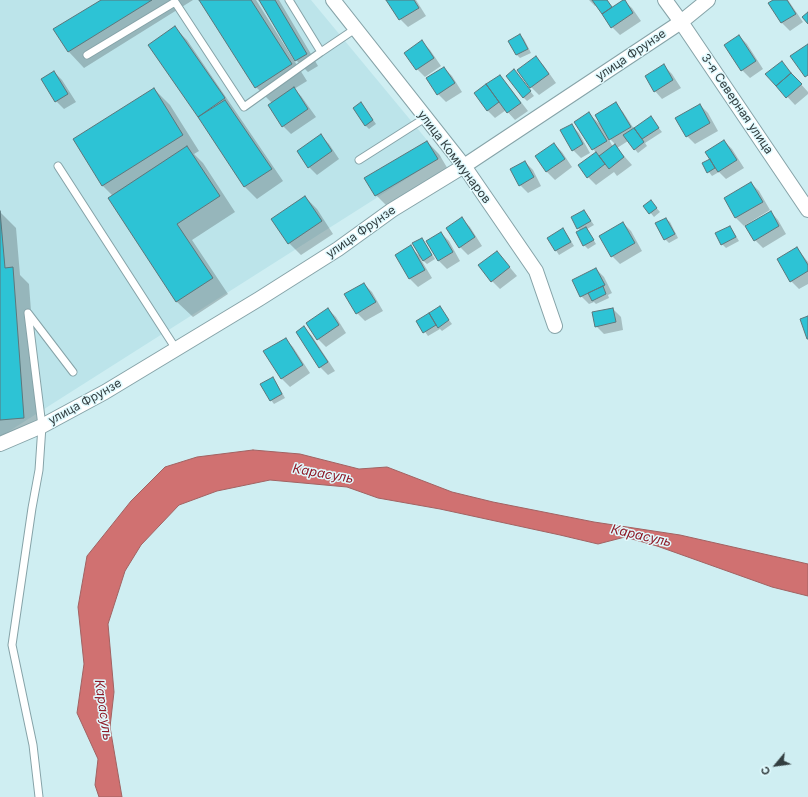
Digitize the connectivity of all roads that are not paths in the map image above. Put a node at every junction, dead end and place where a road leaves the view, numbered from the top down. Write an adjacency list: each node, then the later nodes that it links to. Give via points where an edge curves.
1 (289, 0): 7 (lane)
2 (333, 0): 6 (street, улица Коммунаров)
3 (665, 0): 5 (street, 3-я Северная улица)
4 (708, 0): 5 (street, улица Фрунзе)
5 (681, 22): 12 (street, улица Фрунзе); 13 (street, 3-я Северная улица)
6 (355, 29): 7 (lane); 9 (street, улица Коммунаров)
7 (321, 52): 8 (lane, via 244,107 175,2)
8 (87, 55)
9 (425, 118): 10 (lane); 12 (street, улица Коммунаров)
10 (359, 160)
11 (58, 166): 15 (lane)
12 (464, 166): 14 (street, улица Коммунаров, via 536,271); 15 (street, улица Фрунзе, via 392,210 338,249)
13 (808, 210)
14 (555, 326)
15 (176, 349): 17 (street, улица Фрунзе)
16 (73, 372): 17 (lane, via 28,313)
17 (42, 426): 18 (street, улица Фрунзе); 19 (lane, via 39,470 12,645 32,745)
18 (0, 444)
19 (39, 797)

